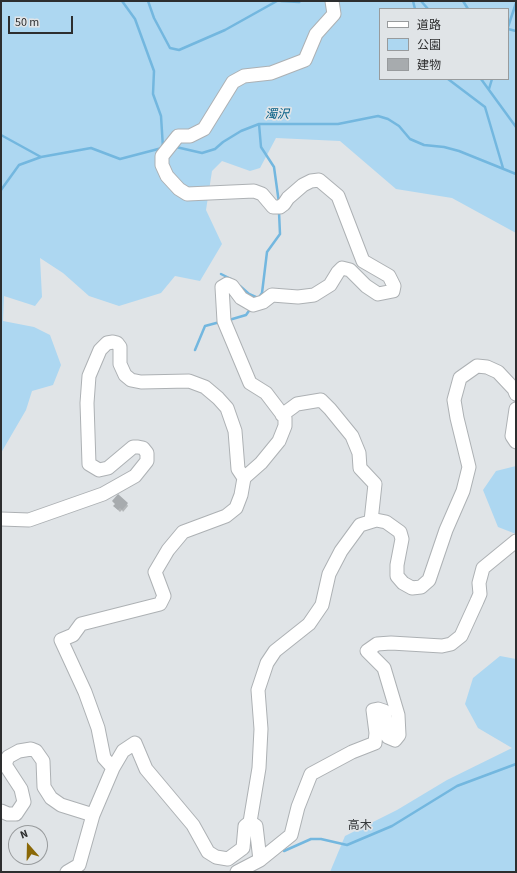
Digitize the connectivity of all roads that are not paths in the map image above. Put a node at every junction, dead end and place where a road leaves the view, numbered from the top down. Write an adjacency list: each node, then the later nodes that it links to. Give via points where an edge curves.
1 (332, 1): 4 (street, via 334,14 316,34 305,60 271,73 244,76 233,82 204,129 190,136 178,136 162,156 162,165 167,176 187,194 254,191 262,194 273,207 280,207 303,185 311,180 319,180 338,196 363,261 389,276 394,286 393,290 378,294 350,270 342,268 330,285 314,295 272,295 263,302 253,305 242,298 232,286 227,284 222,287 224,321 250,383 266,393)
2 (516, 394): 8 (street, via 498,372 487,367 477,366 460,378 454,400 469,467 463,491 429,580 421,587 412,588 397,576 402,539 400,532 386,522)
3 (516, 409): 5 (street, via 512,436)
4 (282, 415): 6 (street, via 285,418 285,426 279,441); 8 (street, via 297,404 321,400 352,436 359,453 360,468 375,484)
5 (516, 442)
6 (244, 478): 7 (street, via 238,469 235,431 227,408 218,398 204,387 189,381 131,380 120,364 120,347 117,343 107,343 100,350 89,376 89,464 94,469 108,468 133,448 138,447 147,453 147,461 135,476 103,494 29,520); 10 (street, via 236,508 226,516 183,532 168,550 155,572 164,596 160,604 80,624 73,635 61,640 86,692 98,728 104,758)
7 (1, 519)
8 (371, 521): 13 (street, via 360,525 341,550 329,574 322,605 309,624 275,650 267,663 258,690 261,729 259,768)
9 (516, 541): 14 (street, via 483,568 479,583 480,594 461,636 451,644 377,644 367,651 384,668 398,715 399,735 395,740 388,737 384,711 373,710 375,743 352,752 312,774 298,806 291,835)
10 (113, 768): 12 (street); 13 (street, via 123,751 135,743 146,769 193,825 208,852 216,857 228,859 243,848 246,826)
11 (1, 811): 12 (street, via 16,814 24,802 21,789 6,762 8,757 30,749 40,755 43,761 44,787 48,795 61,805)
12 (93, 815): 15 (street, via 79,865)
13 (250, 822): 14 (street, via 256,826)
14 (260, 860): 16 (street)
15 (67, 872)
16 (237, 872)

